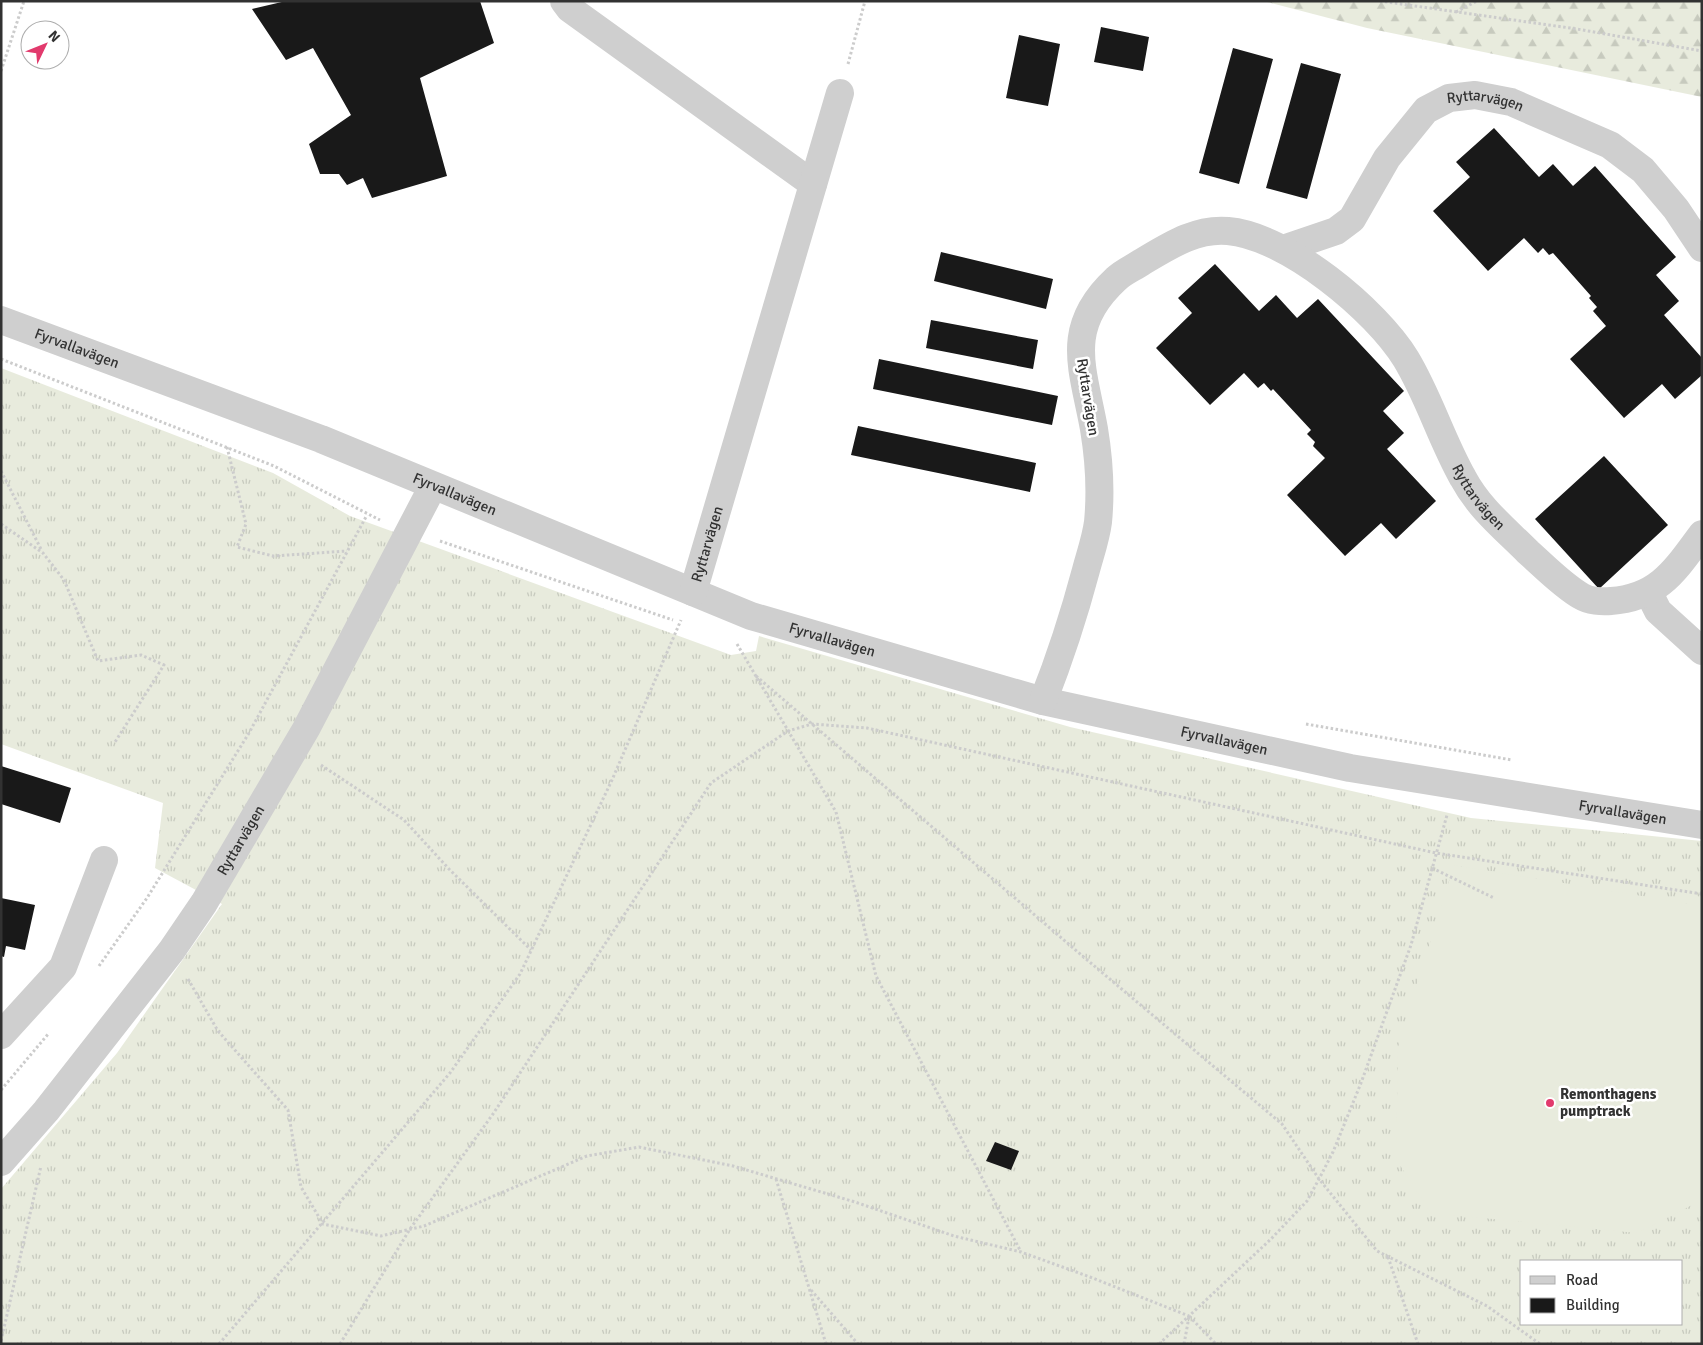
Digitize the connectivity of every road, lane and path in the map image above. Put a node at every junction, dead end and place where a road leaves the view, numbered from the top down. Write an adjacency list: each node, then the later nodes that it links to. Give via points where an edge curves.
1 (24, 1): 8 (path)
2 (564, 1): 10 (street, via 570,9)
3 (865, 1): 9 (path)
4 (1380, 1): 6 (path)
5 (1477, 1): 6 (path)
6 (1456, 13): 7 (path, via 1577,29)
7 (1702, 51)
8 (1, 71)
9 (840, 93): 10 (street, Ryttarvägen)
10 (813, 184): 22 (street, Ryttarvägen)
11 (1702, 248): 12 (street, Ryttarvägen, via 1676,209 1643,170 1610,145 1511,102 1475,94 1449,98 1426,110 1387,158 1352,219 1336,231)
12 (1283, 249): 23 (street, Ryttarvägen, via 1357,301 1406,358 1460,472 1483,510 1582,597 1602,602 1627,600); 27 (street, Ryttarvägen, via 1250,234 1225,231 1200,234 1179,240 1118,277 1096,299 1083,327 1079,362 1094,432 1100,486 1097,524 1077,604)
13 (1, 320): 16 (street, Fyrvallavägen, via 321,438)
14 (227, 447): 20 (path, via 246,524 237,547 273,556)
15 (1, 471): 21 (path)
16 (433, 486): 22 (street, Fyrvallavägen); 31 (street, Ryttarvägen)
17 (367, 515): 20 (path)
18 (1, 524): 21 (path)
19 (1702, 534): 23 (street, Ryttarvägen, via 1673,573)
20 (347, 551): 41 (path, via 249,733 147,898)
21 (43, 553): 30 (path, via 64,580 98,661 141,655 164,665)
22 (693, 592): 27 (street, Fyrvallavägen, via 750,616); 40 (path, via 612,780)
23 (1649, 593): 25 (street, via 1658,611)
24 (736, 641): 26 (path)
25 (1702, 651)
26 (756, 676): 28 (path); 29 (path)
27 (1043, 701): 32 (street, Fyrvallavägen, via 1350,768)
28 (812, 724): 29 (path); 34 (path, via 867,728); 48 (path, via 1282,1124)
29 (788, 731): 50 (path, via 711,783 492,1114); 51 (path, via 836,812 876,976)
30 (115, 742)
31 (295, 747): 39 (street, Ryttarvägen); 40 (path, via 404,820)
32 (1455, 786): 33 (street, Fyrvallavägen); 34 (path)
33 (1702, 825)
34 (1436, 853): 36 (path); 37 (path)
35 (104, 860): 42 (street, via 63,967)
36 (1432, 868): 38 (path); 48 (path, via 1408,954 1361,1083)
37 (1702, 894)
38 (1494, 898)
39 (172, 950): 45 (street, Ryttarvägen, via 46,1111); 49 (path, via 218,1031 288,1110 301,1187)
40 (532, 950): 49 (path, via 520,974 450,1073)
41 (97, 968)
42 (7, 1019)
43 (51, 1030): 44 (path)
44 (1, 1090)
45 (1, 1162)
46 (41, 1163): 55 (path)
47 (776, 1178): 50 (path, via 691,1156 640,1148 587,1156 424,1226); 51 (path, via 954,1236); 53 (path)
48 (1319, 1179): 52 (path, via 1377,1251); 54 (path, via 1301,1208)
49 (323, 1224): 50 (path, via 382,1236); 56 (path)
50 (410, 1229): 57 (path)
51 (1021, 1252): 54 (path)
52 (1388, 1257): 63 (path); 64 (path, via 1487,1306)
53 (809, 1288): 58 (path); 59 (path)
54 (1189, 1316): 60 (path); 61 (path); 62 (path)
55 (1, 1341)
56 (219, 1344)
57 (340, 1344)
58 (826, 1344)
59 (858, 1344)
60 (1159, 1344)
61 (1184, 1344)
62 (1216, 1344)
63 (1418, 1344)
64 (1540, 1344)

